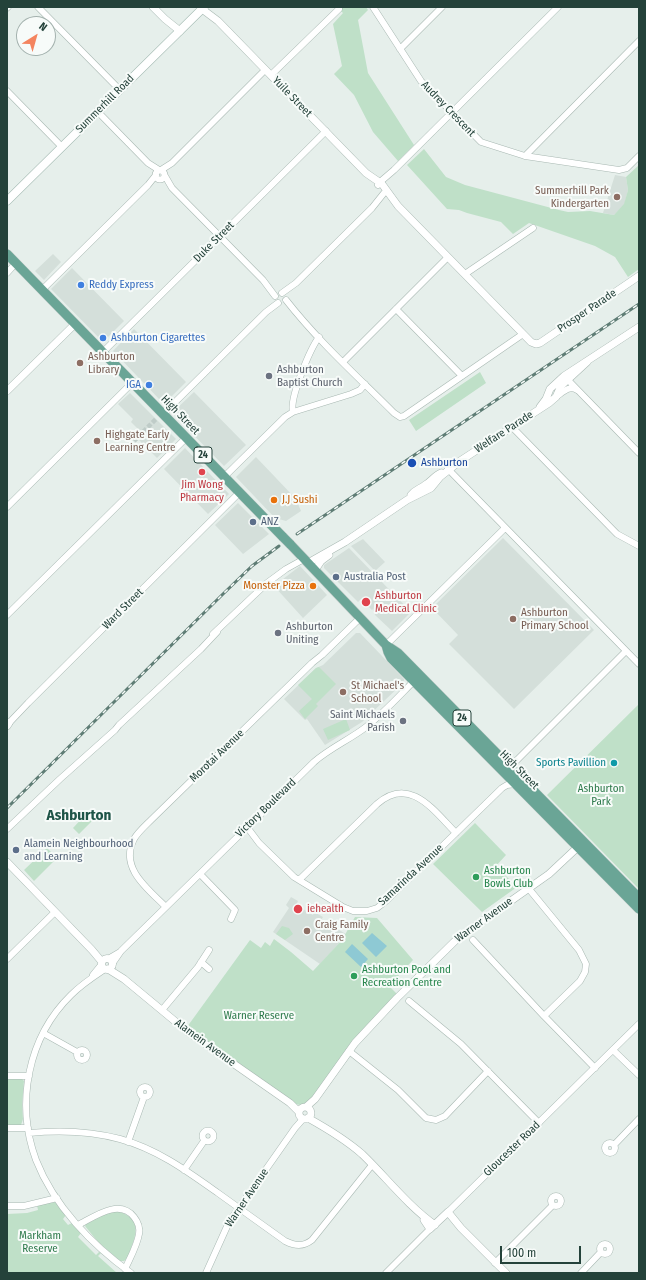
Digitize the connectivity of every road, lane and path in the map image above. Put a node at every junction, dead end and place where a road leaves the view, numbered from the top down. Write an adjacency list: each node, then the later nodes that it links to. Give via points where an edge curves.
1 (38, 7): 13 (street)
2 (153, 7): 8 (street)
3 (373, 7): 10 (street, Audrey Crescent)
4 (442, 7): 10 (street)
5 (558, 7): 16 (street)
6 (205, 8): 8 (main road, Summerhill Road); 11 (street, Yuile Street)
7 (339, 9): 12 (street)
8 (178, 33): 13 (main road, Summerhill Road)
9 (639, 41): 19 (street)
10 (400, 49): 16 (street, Audrey Crescent, via 423,84)
11 (265, 70): 12 (street, Yuile Street); 21 (street)
12 (271, 75): 17 (street, Yuile Street)
13 (120, 90): 15 (main road, Summerhill Road)
14 (7, 92): 18 (street)
15 (98, 112): 18 (main road, Summerhill Road); 21 (street)
16 (452, 113): 19 (street, Audrey Crescent, via 481,142); 22 (street)
17 (326, 132): 22 (street, Yuile Street, via 371,180); 26 (street, Duke Street)
18 (62, 147): 24 (main road, Summerhill Road)
19 (525, 156): 20 (street, Audrey Crescent, via 619,170 625,169)
20 (639, 156)
21 (160, 175): 26 (street); 33 (street)
22 (380, 184): 23 (street, Yuile Street)
23 (386, 194): 28 (street, Yuile Street); 34 (street)
24 (7, 201)
25 (532, 228): 31 (street)
26 (220, 236): 34 (street); 41 (street, Duke Street)
27 (7, 254): 29 (main road, High Street / 24)
28 (448, 257): 31 (street, Yuile Street); 35 (street)
29 (16, 263): 30 (street); 33 (main road, High Street / 24)
30 (7, 273)
31 (465, 274): 38 (street, Yuile Street)
32 (639, 276): 40 (street, Prosper Parade, via 540,343)
33 (42, 290): 36 (main road, High Street / 24)
34 (281, 298): 39 (street); 52 (street)
35 (396, 309): 42 (street); 43 (street)
36 (75, 324): 41 (main road, High Street / 24); 47 (street)
37 (639, 327): 44 (street, Welfare Parade, via 575,368)
38 (523, 334): 40 (street, Yuile Street); 43 (street)
39 (317, 335): 42 (street); 51 (street, via 292,404)
40 (534, 344)
41 (103, 352): 45 (main road, High Street / 24)
42 (343, 362): 46 (street)
43 (462, 376): 46 (street, via 400,417)
44 (566, 378): 48 (street); 49 (street, Welfare Parade); 50 (street, Welfare Parade, via 550,389)
45 (132, 383): 52 (main road, High Street / 24); 59 (street)
46 (367, 387): 51 (street, via 359,394 351,394)
47 (7, 390)
48 (578, 391): 49 (street, via 570,388); 55 (street)
49 (554, 399): 50 (street, Welfare Parade)
50 (539, 409): 53 (street, Welfare Parade)
51 (293, 412): 57 (street)
52 (163, 414): 54 (main road, High Street / 24)
53 (512, 427): 56 (street, Welfare Parade); 61 (street, via 617,534)
54 (186, 438): 57 (main road, High Street / 24); 63 (street)
55 (638, 450)
56 (448, 469): 60 (street); 62 (street, Welfare Parade, via 436,475 427,487 416,490 407,500 340,546)
57 (224, 477): 58 (main road, High Street / 24)
58 (239, 493): 62 (main road, High Street / 24, bridge); 69 (street, Ward Street)
59 (7, 507)
60 (505, 528): 65 (street); 66 (street)
61 (639, 546)
62 (306, 561): 64 (main road, High Street / 24); 72 (street, via 286,569 263,587 217,632 204,640 193,655 119,725 107,731 98,744)
63 (7, 615)
64 (360, 618): 65 (main road, High Street / 24); 81 (street, Morotai Avenue, via 135,838 130,854 133,871)
65 (386, 645): 68 (main road, High Street / 24, via 391,658)
66 (626, 651): 67 (street); 70 (street)
67 (639, 664)
68 (417, 678): 70 (main road, High Street / 24); 71 (main road, High Street / 24); 73 (street, Victory Boulevard, via 366,726 314,762)
69 (8, 724)
70 (510, 767): 75 (main road, High Street / 24)
71 (516, 784): 74 (street, Samarinda Avenue, via 502,788); 75 (main road, High Street / 24)
72 (7, 829)
73 (245, 829): 77 (street, Victory Boulevard); 78 (street, Samarinda Avenue)
74 (456, 833): 78 (street, Samarinda Avenue, via 386,901 372,910 363,912 348,909); 78 (street, via 422,799 404,793 389,796 377,804)
75 (581, 844): 79 (street, Warner Avenue); 80 (main road, High Street / 24); 82 (main road, High Street / 24)
76 (7, 862): 84 (street, Alamein Avenue)
77 (200, 874): 81 (street, Victory Boulevard); 83 (street)
78 (299, 880)
79 (529, 889): 95 (street, via 579,950 586,964 580,981); 99 (street, Warner Avenue, via 457,939 397,998)
80 (639, 898)
81 (166, 907): 91 (street, Victory Boulevard)
82 (639, 908)
83 (235, 910): 85 (street); 86 (street)
84 (55, 912): 89 (street); 91 (street, Alamein Avenue)
85 (242, 913)
86 (231, 919)
87 (473, 940): 95 (street)
88 (209, 950): 90 (street)
89 (7, 959)
90 (201, 962): 92 (street); 94 (street)
91 (107, 964): 94 (street, Alamein Avenue); 97 (street, Victory Boulevard, via 60,1007)
92 (210, 969)
93 (409, 1001): 102 (street)
94 (162, 1010): 107 (street, Alamein Avenue, via 188,1032)
95 (544, 1016): 101 (street)
96 (639, 1024): 98 (street, Gloucester Road)
97 (43, 1033): 100 (street); 105 (street, Victory Boulevard)
98 (613, 1050): 101 (street, Gloucester Road); 103 (street)
99 (349, 1051): 102 (street, via 398,1090 422,1115 433,1120 445,1116); 107 (street, Warner Avenue)
100 (77, 1052)
101 (595, 1068): 109 (street, Gloucester Road)
102 (488, 1071): 109 (street)
103 (639, 1075)
104 (7, 1076): 105 (street)
105 (28, 1076): 111 (street, Victory Boulevard, via 25,1105)
106 (144, 1097): 113 (street)
107 (305, 1113): 115 (street, Alamein Avenue, via 359,1152); 122 (street, Warner Avenue)
108 (639, 1119): 114 (street)
109 (539, 1123): 123 (street, Gloucester Road)
110 (7, 1128): 111 (street)
111 (28, 1130): 113 (street, via 82,1132); 117 (street, Victory Boulevard, via 38,1164)
112 (204, 1141): 116 (street)
113 (128, 1142): 116 (street, via 155,1152)
114 (614, 1145)
115 (372, 1165): 122 (street, via 312,1240 305,1244 290,1244); 125 (street, Alamein Avenue)
116 (184, 1170): 122 (street)
117 (53, 1192): 118 (street, Victory Boulevard); 119 (street)
118 (57, 1198): 119 (street); 124 (street, Victory Boulevard)
119 (39, 1202): 121 (street, via 24,1206)
120 (553, 1205): 127 (street)
121 (7, 1206)
122 (239, 1208): 129 (street, Warner Avenue, via 225,1231)
123 (446, 1213): 125 (street, Gloucester Road); 127 (street)
124 (78, 1225): 128 (street, Victory Boulevard, via 104,1252); 128 (street, via 112,1209 130,1213 137,1221 139,1234)
125 (433, 1227): 130 (street, Gloucester Road)
126 (602, 1252): 132 (street)
127 (495, 1263): 131 (street)
128 (128, 1271)
129 (206, 1273)
130 (386, 1273)
131 (506, 1273)
132 (581, 1273)

